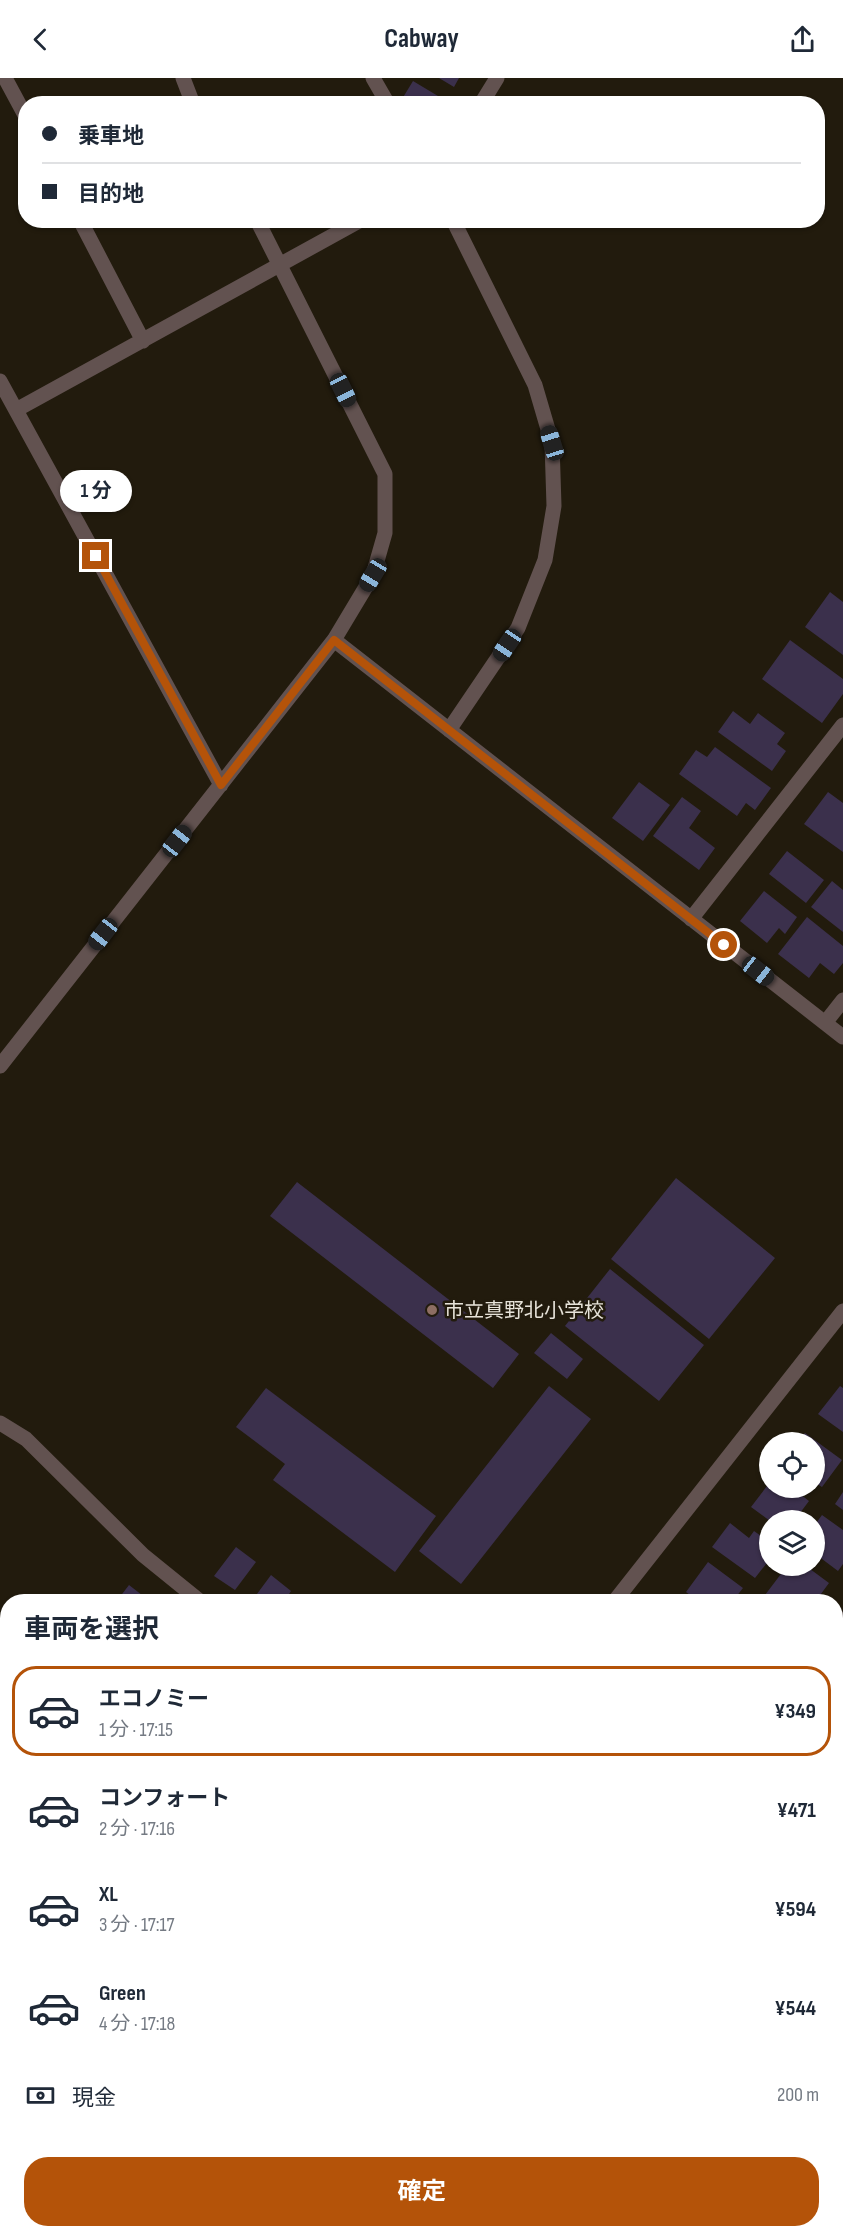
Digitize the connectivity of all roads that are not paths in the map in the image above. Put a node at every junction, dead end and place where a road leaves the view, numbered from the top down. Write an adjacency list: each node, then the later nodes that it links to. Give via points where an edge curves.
1 (5, 78): 8 (street)
2 (183, 78): 5 (street)
3 (373, 78): 6 (street)
4 (497, 78): 7 (street)
5 (190, 96)
6 (383, 96)
7 (486, 96)
8 (18, 102)
9 (84, 228): 14 (street)
10 (261, 228): 13 (street)
11 (346, 228): 13 (street)
12 (457, 228): 19 (street, via 535,385 552,443 554,506 545,560 518,628)
13 (281, 264): 14 (street); 17 (street, via 385,474 385,533 373,575)
14 (143, 340): 16 (street)
15 (0, 381): 16 (street)
16 (16, 410): 20 (street)
17 (334, 640): 19 (street); 20 (street)
18 (843, 725): 21 (street)
19 (449, 730): 21 (street)
20 (221, 785): 25 (street)
21 (691, 919): 23 (street)
22 (843, 1000): 23 (street)
23 (825, 1023): 24 (street)
24 (843, 1037)
25 (0, 1066)
26 (843, 1311): 29 (street)
27 (0, 1423): 28 (street, via 26,1439 143,1555)
28 (191, 1594)
29 (620, 1594)

